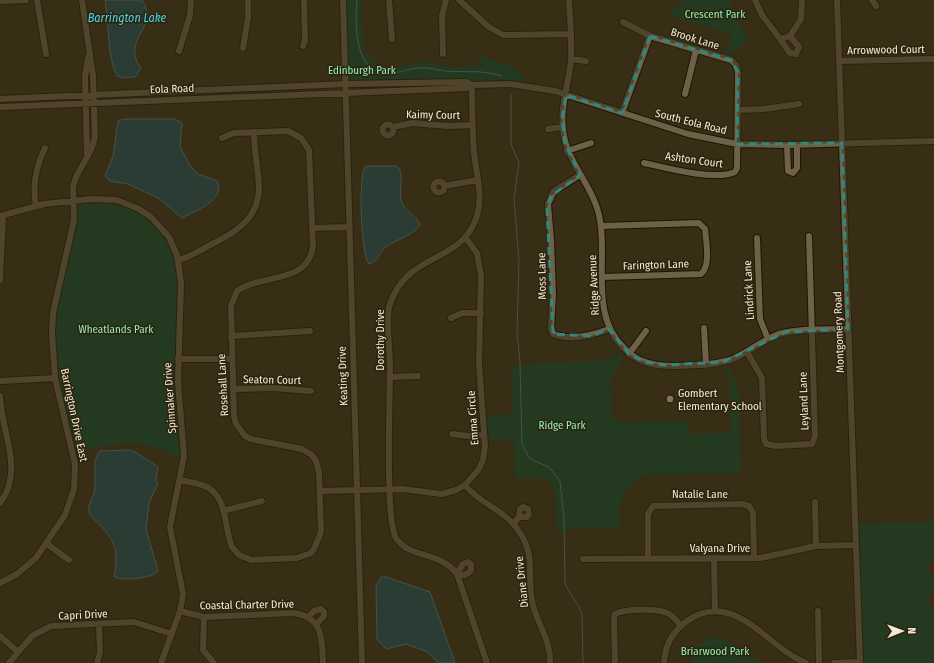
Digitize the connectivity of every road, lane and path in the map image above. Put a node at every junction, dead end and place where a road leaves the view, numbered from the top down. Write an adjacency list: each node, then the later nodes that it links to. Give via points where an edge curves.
1 (26, 0): 16 (street)
2 (37, 0): 29 (street)
3 (82, 0): 26 (street)
4 (191, 0): 27 (street, via 190,15)
5 (248, 0): 25 (street)
6 (304, 0): 24 (street)
7 (343, 0): 36 (street, Keating Drive)
8 (389, 0): 22 (street)
9 (446, 0): 30 (street, via 442,16)
10 (459, 0): 19 (street, via 489,27 503,35)
11 (569, 0): 19 (street, Ridge Avenue)
12 (755, 0): 23 (street, via 762,15)
13 (802, 0): 21 (street, via 801,19)
14 (837, 0): 34 (street, Montgomery Road)
15 (872, 0): 17 (street)
16 (0, 1)
17 (876, 6)
18 (623, 22): 20 (street, Brook Lane)
19 (570, 34): 31 (street, Ridge Avenue)
20 (650, 36): 28 (street, Brook Lane); 47 (street)
21 (790, 36): 23 (street); 23 (street, via 799,47 796,54 790,54)
22 (392, 39)
23 (780, 39)
24 (303, 46)
25 (243, 48)
26 (88, 50): 38 (street, Barrington Drive East); 39 (street, Barrington Drive East)
27 (179, 50)
28 (696, 50): 37 (street); 46 (street, Brook Lane, via 731,60 736,65)
29 (46, 54)
30 (443, 54)
31 (571, 59): 33 (street); 40 (street, Ridge Avenue)
32 (934, 59): 34 (street, Arrowwood Court)
33 (586, 61)
34 (839, 61): 56 (street, Montgomery Road)
35 (472, 85): 36 (street, South Eola Road, via 466,82); 40 (street, South Eola Road, via 510,84); 48 (street, Dorothy Drive)
36 (345, 88): 39 (street, Eola Road); 43 (street, Eola Road); 71 (street, Keating Drive)
37 (685, 94)
38 (86, 95): 39 (street, Eola Road); 41 (street, Eola Road); 42 (street, Barrington Drive East)
39 (94, 95): 43 (street, Barrington Drive East)
40 (566, 95): 47 (street, South Eola Road); 50 (street, Ridge Avenue)
41 (0, 99)
42 (86, 103): 43 (street, Eola Road); 45 (street, Eola Road); 62 (street, Barrington Drive East)
43 (94, 103): 62 (street, Barrington Drive East, via 95,137)
44 (799, 104): 46 (street)
45 (0, 107)
46 (738, 110): 57 (street, Brook Lane)
47 (622, 113): 57 (street, South Eola Road, via 688,134)
48 (473, 126): 49 (street, Kaimy Court, via 412,123); 65 (street, Dorothy Drive)
49 (393, 127)
50 (562, 128): 51 (street); 61 (street, Ridge Avenue)
51 (548, 129)
52 (254, 132): 53 (street, Rosehall Lane, via 234,133); 72 (street, Rosehall Lane, via 288,131 306,144 310,158); 76 (street, via 259,187 258,197 248,219 228,236 196,254)
53 (222, 138)
54 (934, 141): 56 (street, South Eola Road)
55 (591, 143): 61 (street)
56 (842, 143): 59 (street, South Eola Road); 83 (street, Montgomery Road)
57 (737, 144): 58 (street, South Eola Road); 63 (street, Ashton Court, via 737,168 729,175 708,175)
58 (787, 145): 59 (street, South Eola Road); 59 (street, via 788,170 793,173 797,168)
59 (797, 145)
60 (45, 148): 68 (street, via 37,168)
61 (567, 151): 64 (street, Ridge Avenue)
62 (87, 156): 67 (street, Barrington Drive East, via 74,182)
63 (644, 163)
64 (580, 175): 70 (street, Ridge Avenue, via 594,201); 82 (street, Moss Lane, via 554,191 548,204 553,295 551,328 553,334 558,337 591,336)
65 (478, 180): 66 (street); 74 (street, Dorothy Drive, via 478,213)
66 (444, 186)
67 (73, 201): 68 (street, Spinnaker Drive); 76 (street, Spinnaker Drive, via 117,200 139,209 161,227); 96 (street, Barrington Drive East, via 73,228 53,317)
68 (36, 206): 69 (street, Spinnaker Drive)
69 (2, 216): 78 (street)
70 (601, 226): 77 (street, Ridge Avenue); 77 (street, Farington Lane, via 697,223 705,229 706,251 706,267 701,274)
71 (349, 227): 72 (street); 107 (street, Keating Drive)
72 (312, 228): 87 (street, Rosehall Lane, via 312,254 303,268 250,284 237,291 231,306)
73 (808, 236): 86 (street, Leyland Lane)
74 (465, 237): 79 (street, Emma Circle, via 479,258); 95 (street, Dorothy Drive, via 452,249 415,268 395,290 388,313)
75 (757, 238): 88 (street, Lindrick Lane, via 760,319)
76 (179, 260): 91 (street, Spinnaker Drive, via 181,283)
77 (602, 277): 82 (street, Ridge Avenue, via 604,311)
78 (0, 280)
79 (481, 313): 80 (street, via 462,313); 102 (street, Emma Circle, via 479,364)
80 (450, 318)
81 (704, 328): 93 (street)
82 (609, 329): 90 (street, Ridge Avenue)
83 (848, 329): 86 (street, Ridge Avenue); 115 (street, Montgomery Road)
84 (310, 330): 87 (street)
85 (646, 331): 90 (street)
86 (812, 331): 88 (street, Ridge Avenue, via 786,332); 89 (street, Leyland Lane, via 815,436 812,444 766,444 762,378)
87 (231, 336): 92 (street, Rosehall Lane)
88 (768, 339): 89 (street, Ridge Avenue)
89 (747, 352): 93 (street, Ridge Avenue, via 729,361)
90 (629, 354): 93 (street, Ridge Avenue, via 654,364)
91 (178, 359): 92 (street); 103 (street, Spinnaker Drive, via 184,451)
92 (232, 359): 98 (street, Rosehall Lane)
93 (706, 364)
94 (418, 376): 95 (street)
95 (390, 377): 105 (street, Dorothy Drive)
96 (54, 378): 97 (street); 114 (street, Barrington Drive East, via 74,459 75,481 66,515)
97 (0, 381)
98 (233, 389): 99 (street, Seaton Court, via 273,388); 106 (street, Rosehall Lane, via 234,416 240,431 251,439 307,451 318,466)
99 (311, 391)
100 (0, 396): 110 (street, via 12,474 7,492)
101 (452, 434): 102 (street)
102 (484, 435): 104 (street, Emma Circle, via 485,450 481,464)
103 (180, 480): 111 (street, Rosehall Lane, via 206,486 212,490); 123 (street, Spinnaker Drive, via 170,527 182,584 183,598)
104 (466, 485): 105 (street, via 442,494); 113 (street, Diane Drive, via 478,499)
105 (390, 490): 107 (street); 139 (street, Dorothy Drive, via 394,534 401,544 415,552 442,560 452,567 457,574)
106 (320, 491): 107 (street); 111 (street, Rosehall Lane, via 320,538 311,553 297,558 251,560 239,555 230,541)
107 (357, 491): 138 (street, Keating Drive)
108 (262, 501): 111 (street)
109 (815, 502): 116 (street)
110 (0, 503)
111 (223, 511)
112 (519, 517): 113 (street)
113 (513, 524): 140 (street, Diane Drive, via 529,550 532,602 548,642)
114 (47, 544): 121 (street); 122 (street, Barrington Drive East, via 30,565)
115 (856, 545): 116 (street, Valyana Drive); 132 (street, Montgomery Road)
116 (816, 546): 119 (street, Valyana Drive)
117 (648, 558): 118 (street, Valyana Drive); 119 (street, Natalie Lane, via 648,514 653,506 742,504 749,506 753,513); 120 (street, Valyana Drive)
118 (714, 558): 119 (street, Valyana Drive); 125 (street)
119 (754, 558)
120 (583, 559)
121 (69, 560)
122 (0, 583)
123 (180, 611): 126 (street, Coastal Charter Drive); 129 (street, Spinnaker Drive)
124 (818, 611): 144 (street)
125 (715, 612): 128 (street, via 698,615); 143 (street, via 728,613 742,619)
126 (204, 617): 136 (street, via 203,650); 137 (street, Coastal Charter Drive, via 293,613 312,621 321,635)
127 (98, 624): 129 (street, Capri Drive, via 134,622); 131 (street, Capri Drive, via 58,625 45,628 32,636); 134 (street, via 100,653)
128 (681, 626): 141 (street, via 670,614 662,611 623,611 615,614); 142 (street, via 669,642)
129 (172, 634): 135 (street, Spinnaker Drive)
130 (0, 636): 131 (street)
131 (18, 652): 133 (street, Capri Drive)
132 (860, 662): 145 (street)
133 (9, 663)
134 (97, 663)
135 (161, 663)
136 (214, 663)
137 (323, 663)
138 (362, 663)
139 (487, 663)
140 (550, 663)
141 (615, 663)
142 (664, 663)
143 (806, 663)
144 (819, 663)
145 (834, 663)

